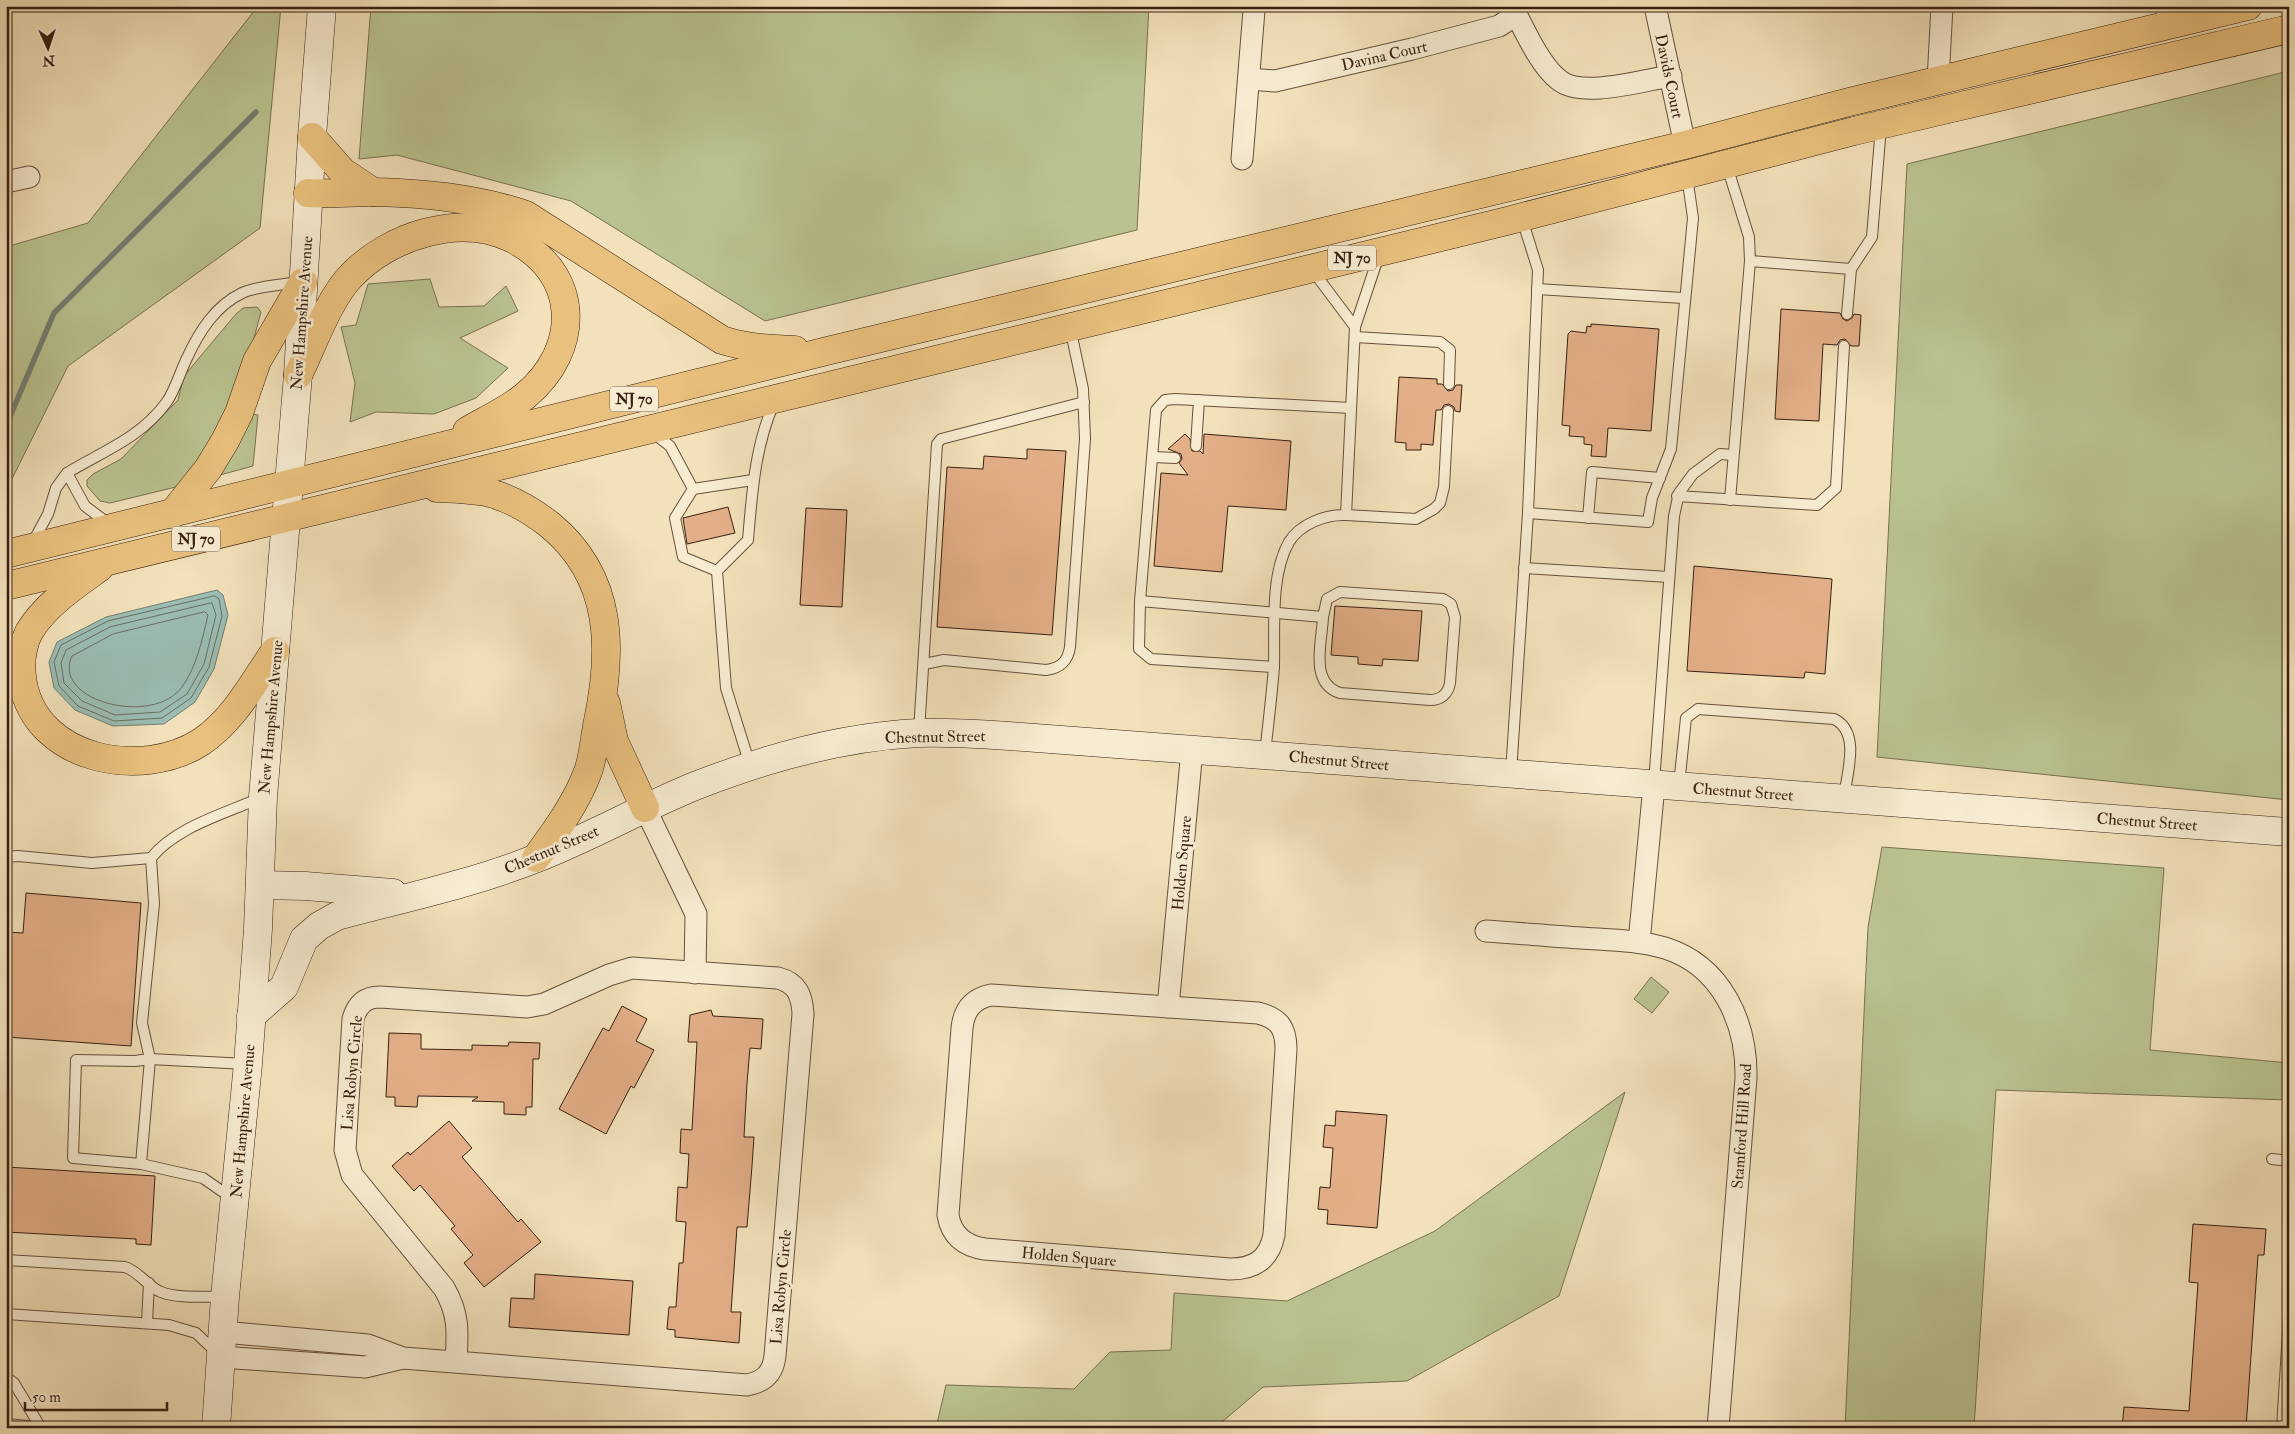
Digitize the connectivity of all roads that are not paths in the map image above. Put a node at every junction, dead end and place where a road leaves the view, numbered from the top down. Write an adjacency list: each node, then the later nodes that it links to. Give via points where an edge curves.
1 (322, 6): 13 (street, New Hampshire Avenue)
2 (1655, 6): 9 (street, Davids Court)
3 (1942, 6): 11 (street)
4 (2236, 8): 7 (highway, NJ 70)
5 (1254, 10): 10 (street)
6 (1514, 11): 9 (street, Davina Court, via 1549,70 1573,88 1592,89); 10 (street, Davina Court, via 1499,26 1412,49 1276,81)
7 (2160, 17): 11 (highway, NJ 70)
8 (2289, 29): 12 (highway, NJ 70)
9 (1671, 76): 14 (street, Davids Court)
10 (1249, 78): 15 (street)
11 (1938, 81): 14 (highway, NJ 70)
12 (1881, 125): 16 (highway, NJ 70); 26 (lane, via 1872,237)
13 (312, 137): 20 (highway, via 343,172); 21 (street, New Hampshire Avenue)
14 (1685, 145): 34 (highway, NJ 70)
15 (1242, 159)
16 (1726, 165): 17 (highway, NJ 70); 24 (lane, via 1749,238)
17 (1687, 175): 22 (highway, NJ 70); 29 (lane, via 1692,218)
18 (29, 177): 19 (street)
19 (6, 182)
20 (373, 192): 21 (highway); 34 (highway, via 474,199 504,207 526,215 722,340 760,349)
21 (308, 193): 27 (street, New Hampshire Avenue)
22 (1521, 217): 23 (highway, NJ 70); 28 (lane, via 1538,270)
23 (1380, 251): 25 (highway, NJ 70); 32 (lane)
24 (1750, 261): 26 (lane); 45 (lane)
25 (1311, 268): 31 (highway, NJ 70); 32 (lane)
26 (1851, 269): 30 (lane)
27 (303, 282): 35 (street, New Hampshire Avenue); 48 (lane, via 243,292 223,305 205,324 166,402 142,429 112,450); 57 (highway, via 257,361 225,441 208,469)
28 (1537, 289): 29 (lane); 56 (lane)
29 (1683, 298): 49 (lane, via 1670,449)
30 (1847, 314)
31 (1070, 326): 37 (highway, NJ 70); 39 (lane)
32 (1355, 332): 36 (lane, via 1440,342 1450,350); 40 (lane)
33 (1844, 346): 55 (lane, via 1836,488 1817,505)
34 (831, 350): 44 (highway, NJ 70)
35 (298, 375): 44 (highway, via 335,298 350,277 387,249 402,240 435,230 464,228 510,238 538,257 561,289 566,316 563,344 548,370 524,396); 51 (street, New Hampshire Avenue)
36 (1449, 384)
37 (776, 397): 42 (highway, NJ 70); 50 (lane, via 764,424)
38 (1199, 400): 40 (lane); 43 (lane); 46 (lane, via 1169,399 1158,406)
39 (1084, 402): 72 (lane, via 941,439 937,444); 72 (lane, via 1085,449 1067,659 1058,667 1046,670 944,660)
40 (1351, 408): 58 (lane)
41 (1448, 411): 58 (lane, via 1444,487 1440,503 1416,519)
42 (648, 429): 52 (highway, NJ 70); 53 (lane, via 670,446)
43 (1196, 446)
44 (436, 448): 51 (highway, NJ 70)
45 (1733, 454): 54 (lane, via 1720,454 1693,474); 55 (lane)
46 (1153, 457): 47 (lane); 68 (lane)
47 (1175, 458)
48 (67, 473): 61 (lane, via 85,506); 62 (lane, via 56,488 48,514)
49 (1660, 478): 60 (lane, via 1648,522); 60 (lane, via 1592,472)
50 (753, 480): 53 (lane); 65 (lane, via 748,540)
51 (288, 485): 57 (highway, NJ 70); 59 (street, New Hampshire Avenue)
52 (416, 486): 59 (highway, NJ 70); 74 (highway, via 488,493 518,503 541,518 575,550 597,589 603,608 607,637)
53 (693, 490): 65 (lane, via 675,518 683,557)
54 (1677, 496): 55 (lane); 66 (lane)
55 (1730, 500)
56 (1528, 512): 60 (lane); 64 (lane)
57 (172, 514): 61 (highway, NJ 70)
58 (1346, 514): 69 (lane, via 1332,514 1300,530 1290,540 1279,570)
59 (285, 518): 63 (highway, NJ 70); 71 (street, New Hampshire Avenue)
60 (1588, 518)
61 (114, 528): 62 (highway, NJ 70)
62 (18, 551)
63 (108, 561): 67 (highway, NJ 70); 71 (highway, via 61,596 37,621 28,634 22,654 21,671 31,710 56,738 73,749 97,758 151,760 200,743 236,709)
64 (1524, 568): 66 (lane); 79 (lane)
65 (717, 571): 78 (lane, via 726,688)
66 (1669, 578): 80 (lane)
67 (6, 586)
68 (1140, 601): 69 (lane); 73 (lane, via 1138,646 1148,657)
69 (1275, 612): 70 (lane); 73 (lane)
70 (1323, 617): 70 (lane, via 1326,599 1340,592 1447,601 1455,617 1447,692 1439,699 1430,700 1340,693 1330,689 1320,671)
71 (275, 651): 81 (street, New Hampshire Avenue)
72 (924, 664): 75 (lane)
73 (1274, 667): 77 (lane)
74 (604, 694): 83 (highway, via 614,740); 87 (highway, via 588,773 566,817)
75 (919, 734): 76 (street, Chestnut Street, via 1009,736); 78 (street, Chestnut Street, via 874,737 830,745)
76 (1192, 750): 77 (street, Chestnut Street); 93 (street, Holden Square)
77 (1265, 754): 79 (street, Chestnut Street)
78 (750, 766): 83 (street, Chestnut Street)
79 (1511, 774): 80 (street, Chestnut Street)
80 (1666, 786): 82 (street, Chestnut Street); 82 (lane, via 1686,718 1698,709 1834,719 1843,723 1851,746); 91 (street)
81 (263, 797): 86 (lane, via 202,823 162,845); 88 (street, New Hampshire Avenue)
82 (1844, 798): 84 (street, Chestnut Street)
83 (645, 808): 87 (street, Chestnut Street); 92 (street, via 696,914)
84 (2289, 832)
85 (6, 857): 86 (lane, via 92,863)
86 (151, 858): 95 (lane, via 154,904 142,1023)
87 (536, 858): 89 (street, Chestnut Street, via 464,884)
88 (260, 885): 89 (street, Chestnut Street); 94 (street, New Hampshire Avenue)
89 (417, 895): 94 (street, Chestnut Street, via 337,916 319,926 304,940 284,988)
90 (1486, 931): 91 (street, Stamford Hill Road)
91 (1639, 942): 113 (street, Stamford Hill Road, via 1688,959 1709,976 1724,992 1734,1011 1744,1043 1746,1078)
92 (695, 972): 108 (street, Lisa Robyn Circle, via 632,968 544,1004 527,1007 372,997 357,1008 353,1019 345,1150 354,1180 450,1299 458,1324); 108 (street, Lisa Robyn Circle, via 778,978 791,983 801,996 802,1024 771,1372 757,1383 747,1385)
93 (1168, 1007): 93 (street, Holden Square, via 997,995 978,999 969,1007 962,1028 948,1214 958,1238 971,1246 985,1249 1230,1269 1254,1266 1266,1256 1274,1235 1286,1049 1283,1029 1276,1019 1258,1013)
94 (251, 1016): 96 (street, New Hampshire Avenue)
95 (150, 1059): 96 (lane); 99 (lane); 99 (lane, via 135,1062 76,1060 73,1158)
96 (248, 1064): 100 (street, New Hampshire Avenue)
97 (2272, 1159): 98 (lane)
98 (2289, 1161)
99 (141, 1164): 100 (lane, via 206,1179)
100 (235, 1200): 103 (street, New Hampshire Avenue)
101 (6, 1260): 102 (lane, via 125,1267)
102 (149, 1283): 103 (lane, via 159,1291 173,1294); 106 (lane)
103 (225, 1297): 107 (street, New Hampshire Avenue)
104 (6, 1314): 106 (lane)
105 (2289, 1315): 114 (lane)
106 (147, 1324): 107 (lane, via 188,1329)
107 (222, 1345): 108 (street, Lisa Robyn Circle, via 368,1345 403,1358); 112 (street, New Hampshire Avenue)
108 (456, 1360)
109 (6, 1377): 111 (lane, via 14,1383)
110 (6, 1424): 111 (lane)
111 (41, 1427)
112 (216, 1428)
113 (1718, 1428)
114 (2282, 1428)

